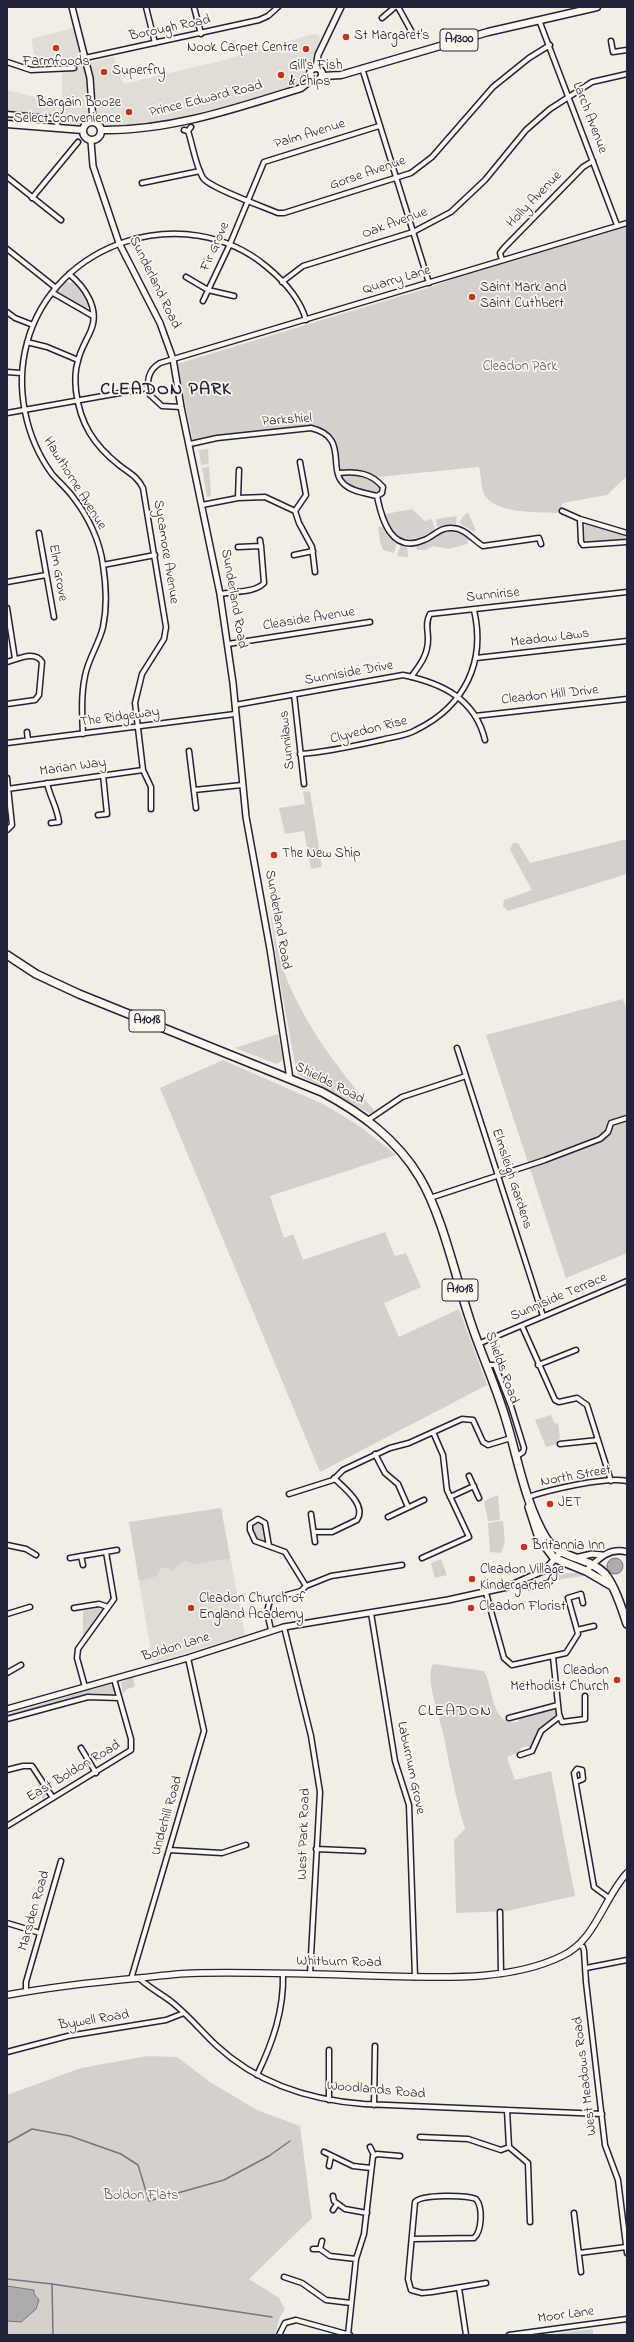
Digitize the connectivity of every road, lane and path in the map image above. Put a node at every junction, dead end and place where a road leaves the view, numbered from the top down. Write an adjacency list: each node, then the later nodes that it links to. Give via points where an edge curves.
1 (72, 7): 19 (street)
2 (146, 7): 16 (street)
3 (194, 7): 11 (street)
4 (278, 7): 11 (street, Borough Road, via 263,18)
5 (341, 7): 22 (street, via 318,55)
6 (395, 7): 9 (street)
7 (398, 7): 12 (street)
8 (597, 7): 10 (main road, A1300)
9 (382, 18)
10 (540, 20): 17 (street, Larch Avenue); 23 (main road, A1300)
11 (201, 34): 16 (street, Borough Road)
12 (414, 36): 13 (street); 14 (street)
13 (420, 38)
14 (412, 41)
15 (611, 41): 18 (street, via 613,52)
16 (155, 44): 19 (street, Borough Road)
17 (550, 45): 27 (street, Larch Avenue); 41 (street, Gorse Avenue, via 493,87 424,164 411,173)
18 (627, 50)
19 (85, 58): 29 (street, via 93,100)
20 (7, 62): 21 (street, via 31,70)
21 (74, 68)
22 (316, 68): 25 (main road, via 321,71); 26 (main road, via 310,72)
23 (362, 68): 25 (main road, A1300, via 340,75); 31 (street)
24 (627, 74): 27 (street, Oak Avenue, via 600,78)
25 (322, 76): 26 (main road, via 318,80)
26 (312, 79): 35 (main road, Prince Edward Road, via 301,88 228,110 148,127)
27 (568, 96): 38 (street, Larch Avenue); 48 (street, Oak Avenue, via 526,130 466,200 451,212)
28 (7, 114): 32 (street, via 58,119)
29 (93, 122): 34 (main road, via 88,123); 35 (main road, via 99,124)
30 (7, 124): 32 (main road)
31 (379, 126): 41 (street); 44 (street, Palm Avenue, via 267,160 262,165)
32 (57, 127): 34 (main road)
33 (188, 129): 39 (street, Gorse Avenue)
34 (83, 130): 36 (main road, via 85,137)
35 (102, 130): 36 (main road, via 99,138)
36 (91, 141): 49 (street, Sunderland Road, via 90,152 95,173)
37 (78, 142): 43 (street)
38 (593, 161): 47 (street, Larch Avenue); 52 (street, Holly Avenue, via 583,167 504,248 500,254)
39 (200, 171): 42 (street); 44 (street, Gorse Avenue, via 209,184)
40 (7, 177): 43 (street)
41 (396, 178): 44 (street, Gorse Avenue, via 284,213); 48 (street)
42 (142, 183)
43 (32, 198): 45 (street)
44 (248, 201): 50 (street, Fir Grove)
45 (61, 220)
46 (627, 223): 47 (street, Quarry Lane)
47 (617, 225): 52 (street, Quarry Lane)
48 (413, 232): 55 (street, Oak Avenue, via 303,266); 56 (street)
49 (119, 244): 50 (street, Hawthorne Avenue, via 146,235 173,233 202,236); 53 (street, Hawthorne Avenue, via 85,262); 66 (street, Sunderland Road, via 160,323)
50 (230, 244): 55 (street, Hawthorne Avenue, via 263,263); 57 (street, Fir Grove)
51 (7, 249): 58 (street)
52 (502, 260): 56 (street, Quarry Lane)
53 (70, 274): 58 (street, Hawthorne Avenue); 62 (street, via 88,296)
54 (186, 277): 57 (street)
55 (282, 282): 63 (street, Hawthorne Avenue, via 298,302)
56 (429, 283): 63 (street, Quarry Lane)
57 (208, 290): 59 (street); 60 (street, Fir Grove)
58 (54, 291): 62 (street); 64 (street, Hawthorne Avenue)
59 (234, 296)
60 (203, 301)
61 (7, 312): 64 (street)
62 (93, 316): 67 (street, via 91,331)
63 (306, 320): 66 (street, Quarry Lane)
64 (33, 325): 65 (street, Hawthorne Avenue)
65 (27, 342): 67 (street); 69 (street, Hawthorne Avenue)
66 (173, 359): 70 (street, Quarry Lane, via 155,366 148,377); 72 (street, Sunderland Road)
67 (78, 360): 71 (street, Sycamore Avenue)
68 (7, 372): 69 (street)
69 (21, 373): 73 (street, Hawthorne Avenue)
70 (148, 388): 71 (street); 72 (street, via 157,403 167,407)
71 (78, 400): 73 (street); 93 (street, Sycamore Avenue, via 83,423 97,446 139,480 143,488)
72 (181, 407): 75 (street, Sunderland Road)
73 (25, 410): 74 (street); 95 (street, Hawthorne Avenue, via 29,430 40,454 87,520 97,539)
74 (7, 413)
75 (190, 444): 78 (street, Parkshiel, via 217,438 311,428 328,435 334,444); 81 (street, Sunderland Road)
76 (300, 462): 82 (street, via 306,495)
77 (239, 470): 80 (street)
78 (339, 473): 79 (street, Parkshiel, via 343,484); 79 (street, via 352,472 375,478 383,487 382,493)
79 (377, 496): 89 (street, via 385,526 400,542 414,544 442,529 452,528 466,532 483,546 540,538)
80 (238, 498): 81 (street); 82 (street, via 265,497)
81 (202, 505): 100 (street, Sunderland Road)
82 (295, 511): 92 (street)
83 (562, 511): 84 (street)
84 (580, 519): 85 (street); 88 (street, via 583,545)
85 (627, 533)
86 (39, 534): 97 (street, Elm Grove)
87 (260, 540): 90 (street)
88 (627, 542)
89 (541, 544)
90 (260, 546): 91 (street); 100 (street, via 264,583 253,589)
91 (238, 547)
92 (313, 551): 94 (street); 96 (street)
93 (154, 555): 95 (street); 119 (street, Sycamore Avenue, via 166,627 164,639 142,674 137,688)
94 (294, 555)
95 (103, 564): 121 (street, Hawthorne Avenue, via 103,627 86,673 82,699)
96 (315, 572)
97 (46, 575): 98 (street); 103 (street, Elm Grove)
98 (7, 582)
99 (627, 592): 102 (street, Sunnirise)
100 (220, 594): 107 (street, Sunderland Road)
101 (7, 608): 104 (street)
102 (474, 610): 109 (street, Clyvedon Rise, via 478,625); 111 (street, Sunnirise, via 430,614 426,621 426,654)
103 (54, 617)
104 (8, 620): 108 (street)
105 (370, 622): 107 (street, Cleaside Avenue)
106 (627, 641): 109 (street, Meadow Laws)
107 (228, 644): 116 (street, Sunderland Road)
108 (15, 658): 110 (street); 115 (street, via 34,655 39,657 42,662 39,695 35,700)
109 (476, 658): 113 (street, Clyvedon Rise, via 466,686)
110 (7, 662)
111 (411, 677): 112 (street, Sunniside Drive, via 403,675); 113 (street, Sunniside Drive, via 428,680)
112 (294, 694): 116 (street, Sunniside Drive); 126 (street, Sunnilaws)
113 (457, 696): 118 (street, Sunniside Drive); 126 (street, Clyvedon Rise, via 447,710 416,731 328,752)
114 (627, 699): 118 (street, Cleadon Hill Drive)
115 (7, 704)
116 (235, 705): 117 (street, Sunderland Road)
117 (235, 714): 119 (street, The Ridgeway); 132 (street, Sunderland Road)
118 (475, 716): 123 (street, Sunniside Drive, via 482,727)
119 (136, 726): 121 (street, The Ridgeway); 127 (street, Sycamore Avenue)
120 (27, 732): 122 (street)
121 (83, 734): 122 (street, The Ridgeway)
122 (28, 740): 124 (street, The Ridgeway)
123 (485, 740)
124 (7, 743)
125 (188, 751): 134 (street)
126 (300, 754): 131 (street, Sunnilaws)
127 (143, 770): 128 (street, Marian Way); 136 (street, Sycamore Avenue, via 151,787)
128 (103, 775): 130 (street, Marian Way); 137 (street, via 107,814)
129 (7, 778): 133 (street)
130 (47, 783): 133 (street, Marian Way); 138 (street, via 51,799 56,805 59,822)
131 (304, 784)
132 (242, 785): 134 (street); 143 (street, Sunderland Road, via 250,848 270,949)
133 (8, 789): 139 (street, via 12,825)
134 (194, 790): 135 (street)
135 (196, 808)
136 (151, 809)
137 (98, 816)
138 (51, 823)
139 (7, 830)
140 (7, 955): 143 (highway, Shields Road / A1018, via 36,974 79,994)
141 (457, 1048): 142 (street, Elmsleigh Gardens)
142 (466, 1076): 145 (street, via 402,1097); 146 (street, Elmsleigh Gardens)
143 (290, 1079): 145 (highway, Shields Road / A1018, via 322,1092)
144 (627, 1118): 146 (street, via 611,1123 608,1132 600,1139)
145 (368, 1120): 147 (highway, Shields Road / A1018, via 405,1157)
146 (498, 1176): 147 (street); 149 (street, Elmsleigh Gardens)
147 (430, 1198): 151 (highway, Shields Road / A1018)
148 (627, 1281): 149 (street, Sunniside Terrace)
149 (543, 1316): 150 (street, Sunniside Terrace)
150 (522, 1326): 151 (street, Sunniside Terrace); 154 (street)
151 (478, 1344): 153 (highway, Shields Road / A1018)
152 (576, 1350): 154 (street)
153 (486, 1365): 156 (highway, Shields Road / A1018); 160 (street, via 495,1365 511,1406 524,1448)
154 (538, 1365): 157 (street, via 554,1400 559,1402 577,1398 587,1405)
155 (433, 1432): 156 (street, via 467,1419 473,1420 483,1442 488,1445); 159 (street); 167 (street, via 443,1455)
156 (511, 1438): 160 (highway, Shields Road / A1018)
157 (598, 1440): 158 (street); 163 (street)
158 (560, 1444)
159 (375, 1454): 162 (street, via 343,1470); 171 (street, via 385,1473 398,1484)
160 (517, 1456): 168 (highway, Shields Road / A1018)
161 (469, 1476): 165 (street)
162 (334, 1478): 166 (street); 174 (street, via 355,1500 359,1517 332,1532)
163 (611, 1481): 164 (street, North Street); 168 (street, North Street, via 566,1486)
164 (627, 1481)
165 (474, 1486): 167 (street); 169 (street)
166 (289, 1494)
167 (450, 1497): 185 (street, via 469,1538)
168 (528, 1497): 186 (highway, Shields Road / A1018)
169 (479, 1498)
170 (424, 1500): 171 (street)
171 (408, 1507): 173 (street)
172 (311, 1514): 174 (street)
173 (388, 1517)
174 (314, 1532): 175 (street)
175 (316, 1542)
176 (7, 1545): 181 (street)
177 (269, 1546): 177 (street, via 265,1523 258,1519 253,1520 250,1524 255,1541); 193 (street, via 286,1552)
178 (117, 1550): 179 (street)
179 (106, 1552): 183 (street); 198 (street, via 114,1596)
180 (627, 1552): 182 (street)
181 (36, 1555)
182 (602, 1555): 187 (street, via 592,1554); 190 (street)
183 (81, 1556): 184 (street); 189 (street)
184 (70, 1558)
185 (422, 1558)
186 (555, 1558): 187 (highway, Shields Road / A1018); 191 (highway, Shields Road / A1018); 192 (street, Boldon Lane, via 545,1570); 192 (street, via 554,1575 549,1583 529,1587)
187 (574, 1558): 190 (highway, Shields Road / A1018)
188 (402, 1564): 193 (street, via 338,1574)
189 (83, 1565)
190 (592, 1565): 191 (street); 194 (highway, Shields Road / A1018, via 605,1574)
191 (586, 1571): 194 (highway, Shields Road / A1018)
192 (520, 1582): 195 (street, Boldon Lane)
193 (306, 1586): 205 (street, via 301,1591 272,1599 267,1613)
194 (612, 1587): 202 (highway, A1018)
195 (486, 1593): 200 (street, Boldon Lane); 207 (street, via 507,1663 518,1666)
196 (583, 1603): 206 (street, via 581,1594 568,1598)
197 (30, 1607): 201 (street)
198 (108, 1607): 199 (street, via 99,1604); 212 (street, via 78,1649 77,1658)
199 (74, 1608)
200 (371, 1613): 204 (street, Boldon Lane); 243 (street, Laburnum Grove, via 394,1761 409,1805)
201 (7, 1614)
202 (627, 1624)
203 (594, 1626): 206 (street)
204 (284, 1627): 205 (street, Boldon Lane); 228 (street, West Park Road, via 311,1736 320,1792)
205 (272, 1630): 208 (street, Boldon Lane)
206 (577, 1630): 207 (street, via 578,1634 569,1650)
207 (553, 1657): 215 (street)
208 (188, 1658): 211 (street, Boldon Lane); 229 (street, Underhill Road, via 204,1731)
209 (21, 1665): 210 (street)
210 (7, 1673)
211 (114, 1679): 212 (street, Boldon Lane); 214 (street, East Boldon Road)
212 (85, 1688): 216 (street, Boldon Lane)
213 (585, 1696): 217 (street, via 585,1718 564,1723)
214 (119, 1698): 219 (street, via 88,1697); 223 (street, East Boldon Road, via 131,1739 131,1750)
215 (558, 1705): 217 (street); 218 (street)
216 (7, 1709)
217 (559, 1717): 221 (street, via 545,1726 534,1748)
218 (513, 1718)
219 (7, 1719)
220 (80, 1748): 223 (street)
221 (523, 1753)
222 (7, 1770): 225 (street, via 32,1766)
223 (96, 1773): 225 (street, East Boldon Road)
224 (576, 1782): 233 (street, via 594,1887)
225 (53, 1798): 226 (street, East Boldon Road)
226 (7, 1826)
227 (246, 1845): 229 (street, via 222,1853)
228 (316, 1849): 230 (street); 241 (street, West Park Road)
229 (169, 1850): 245 (street, Underhill Road)
230 (363, 1851)
231 (61, 1861): 236 (street, Marsden Road)
232 (627, 1874): 233 (main road, Whitburn Road)
233 (609, 1898): 237 (main road, Whitburn Road, via 597,1922)
234 (500, 1912): 242 (street)
235 (7, 1923): 236 (street)
236 (40, 1932): 246 (street, Marsden Road, via 26,1982)
237 (578, 1945): 239 (street, West Meadows Road, via 583,1947); 242 (main road, Whitburn Road, via 562,1956 516,1972)
238 (627, 1960): 239 (street)
239 (586, 1968): 256 (street, West Meadows Road)
240 (283, 1974): 241 (main road, Whitburn Road); 244 (main road, Whitburn Road, via 198,1973); 252 (street, via 278,2023 271,2046)
241 (310, 1974): 243 (main road, Whitburn Road)
242 (501, 1974): 243 (main road, Whitburn Road)
243 (415, 1977)
244 (139, 1978): 245 (main road, Whitburn Road); 248 (street, Woodlands Road)
245 (131, 1979): 246 (main road, Whitburn Road)
246 (26, 1992): 247 (main road, Whitburn Road)
247 (7, 1995)
248 (184, 2013): 251 (street, Bywell Road, via 166,2020 68,2036); 252 (street, Woodlands Road, via 231,2058)
249 (375, 2046): 254 (street)
250 (329, 2050): 253 (street)
251 (7, 2052)
252 (257, 2075): 253 (street, Woodlands Road, via 298,2092)
253 (328, 2100): 254 (street, Woodlands Road)
254 (374, 2105): 255 (street, Woodlands Road)
255 (507, 2110): 256 (street, Woodlands Road); 259 (street)
256 (602, 2114): 274 (street, West Meadows Road, via 607,2152 618,2180)
257 (420, 2137): 259 (street, via 468,2140 501,2150)
258 (370, 2147): 261 (street)
259 (510, 2147): 271 (street, via 528,2163)
260 (324, 2152): 262 (street)
261 (374, 2155): 263 (street); 265 (street)
262 (331, 2156): 264 (street); 265 (street, via 353,2166)
263 (400, 2156)
264 (329, 2166)
265 (371, 2168): 269 (street)
266 (333, 2196): 267 (street)
267 (337, 2204): 268 (street); 269 (street, via 353,2212)
268 (333, 2210)
269 (367, 2213): 279 (street)
270 (574, 2213): 277 (street)
271 (530, 2222)
272 (412, 2239): 272 (street, via 415,2202 422,2197 472,2197 479,2202 479,2231 474,2238); 283 (street, via 408,2280 411,2290 422,2293)
273 (322, 2241): 276 (street)
274 (626, 2247): 277 (street); 278 (street, West Meadows Road)
275 (313, 2249): 276 (street)
276 (320, 2249): 279 (street, via 330,2256)
277 (579, 2253): 280 (street)
278 (627, 2253)
279 (356, 2260): 284 (street)
280 (581, 2272)
281 (284, 2278): 284 (street, via 302,2283 326,2300)
282 (486, 2283): 283 (street)
283 (459, 2288): 288 (street)
284 (351, 2304): 287 (street)
285 (627, 2319): 289 (street, Moor Lane)
286 (279, 2335): 287 (street, via 282,2326 292,2320)
287 (349, 2335)
288 (466, 2335)
289 (509, 2335)

